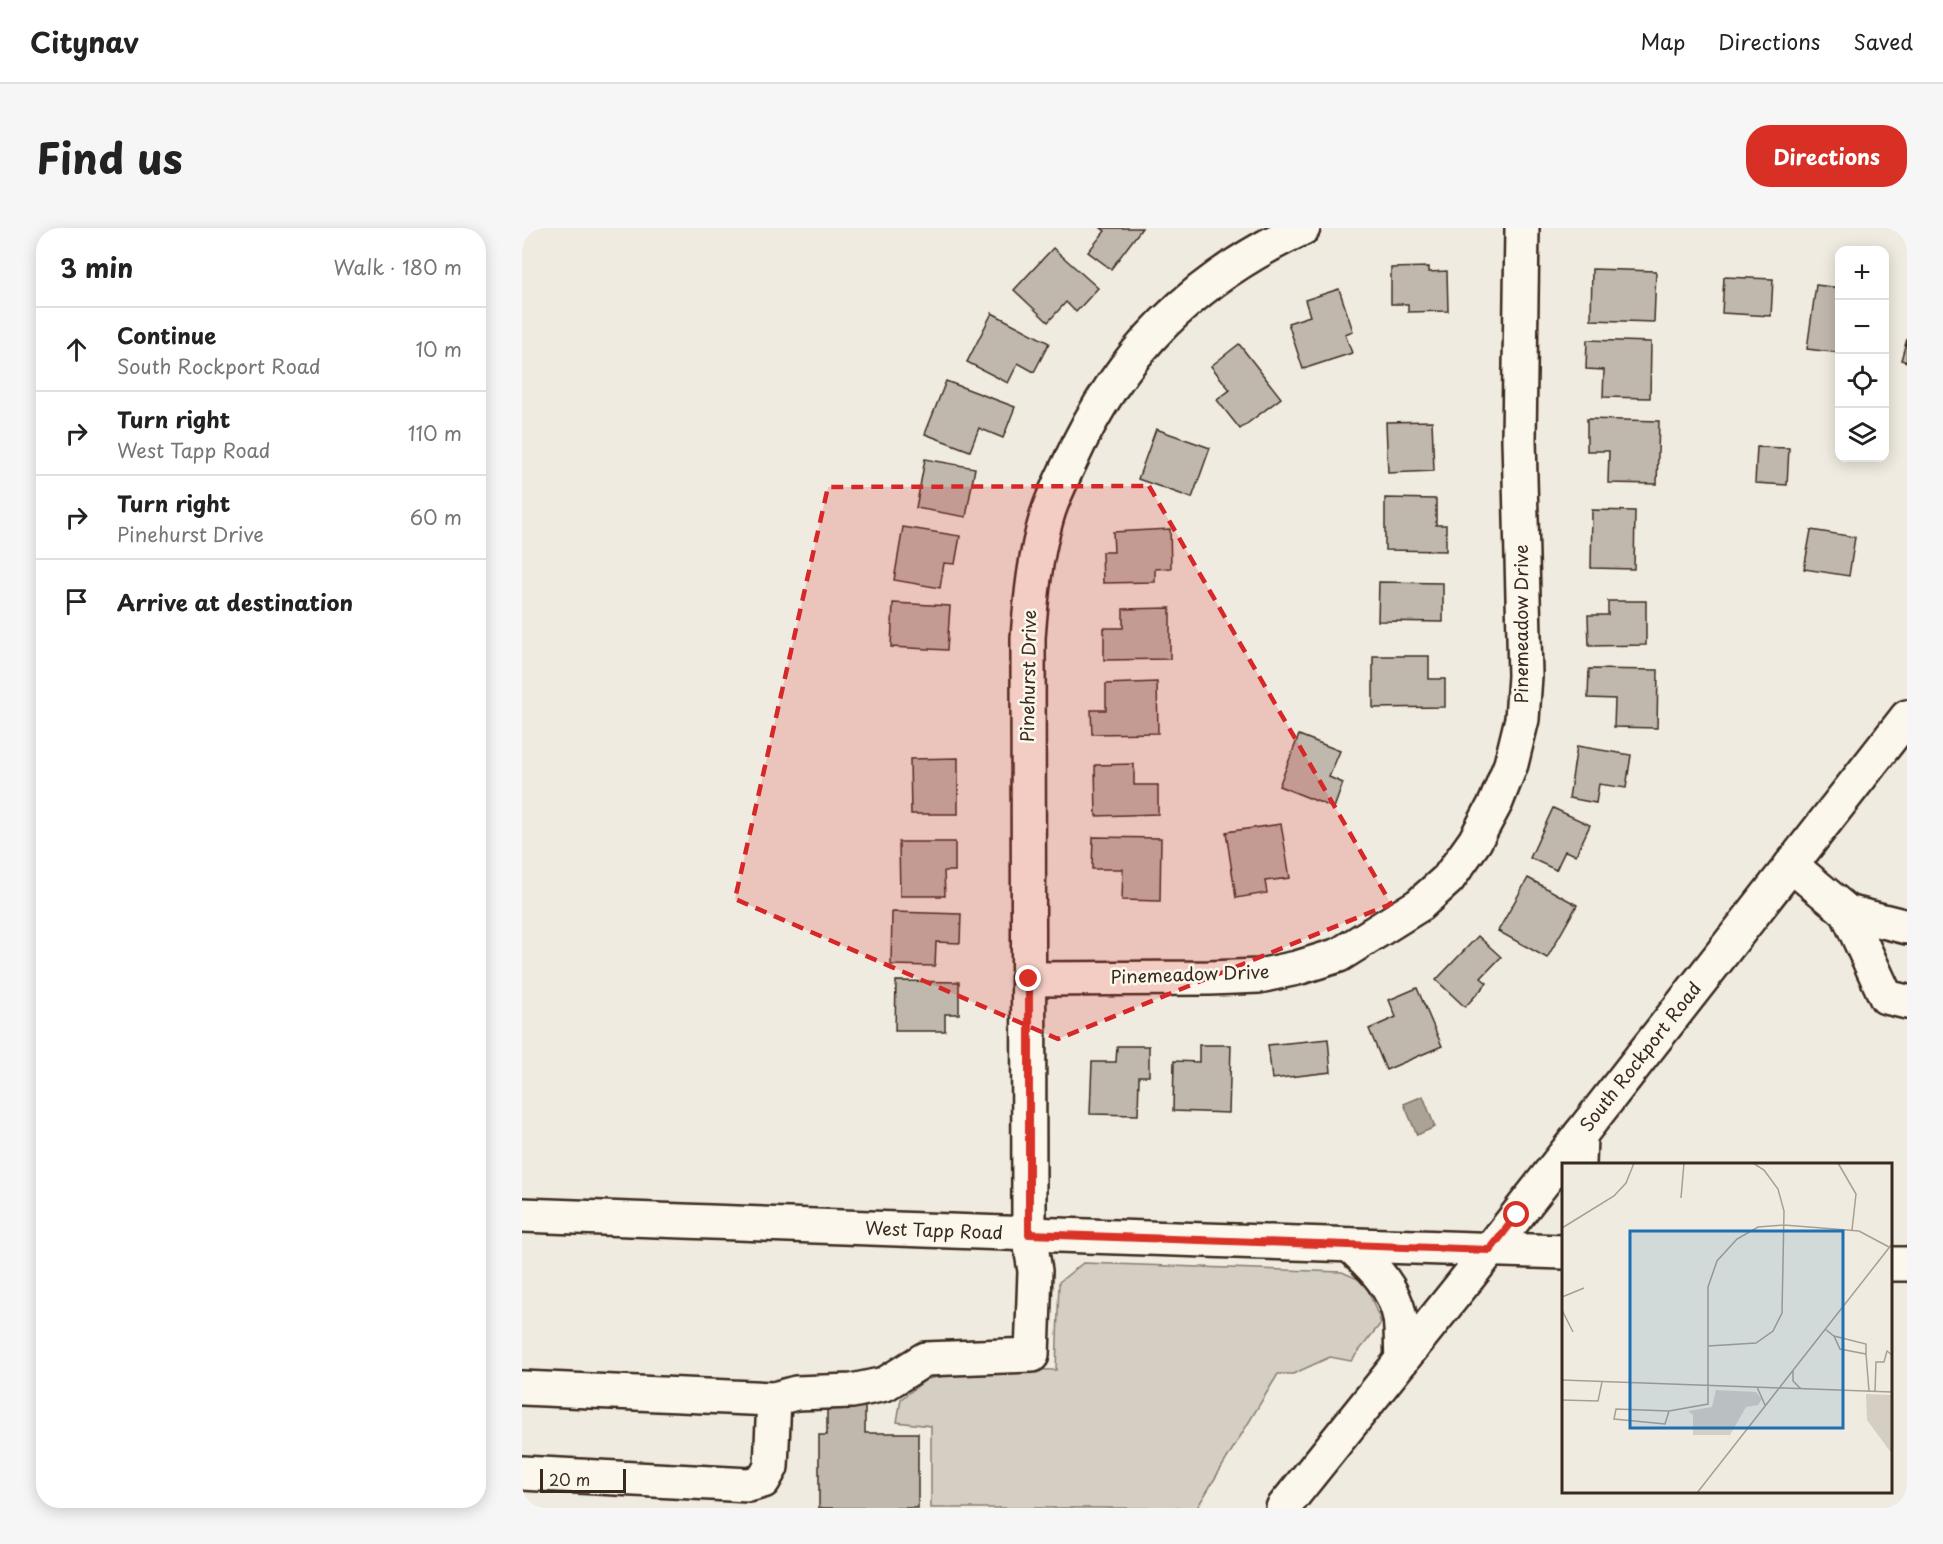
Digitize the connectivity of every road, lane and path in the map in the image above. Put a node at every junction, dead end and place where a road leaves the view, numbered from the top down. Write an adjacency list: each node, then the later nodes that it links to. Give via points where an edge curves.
1 (1303, 228): 7 (street, Pinehurst Drive, via 1245,258 1214,280 1146,342 1107,391 1086,426 1047,516 1031,593 1028,638)
2 (1522, 228): 7 (street, Pinemeadow Drive, via 1522,719 1511,764 1475,841 1448,879 1419,905 1339,955 1297,968 1209,978)
3 (1907, 717): 4 (street, South Rockport Road)
4 (1791, 865): 5 (street); 9 (street, South Rockport Road)
5 (1847, 912): 6 (street); 8 (street, via 1886,997)
6 (1907, 927)
7 (1029, 979): 13 (street, Pinehurst Drive)
8 (1907, 1002)
9 (1579, 1150): 10 (street, South Rockport Road)
10 (1567, 1163)
11 (1562, 1169): 15 (street, South Rockport Road)
12 (522, 1215): 13 (street, West Tapp Road)
13 (1029, 1234): 14 (street, West Tapp Road); 19 (street, Pinehurst Drive, via 1035,1271 1032,1355 926,1359 885,1384)
14 (1350, 1245): 15 (street, West Tapp Road); 17 (street, via 1390,1289 1400,1318)
15 (1490, 1250): 16 (street, West Tapp Road); 17 (street, South Rockport Road)
16 (1562, 1252)
17 (1402, 1360): 21 (street, South Rockport Road)
18 (522, 1388): 19 (street)
19 (774, 1399): 20 (street, via 771,1467 763,1481 749,1485)
20 (522, 1473)
21 (1283, 1508)

